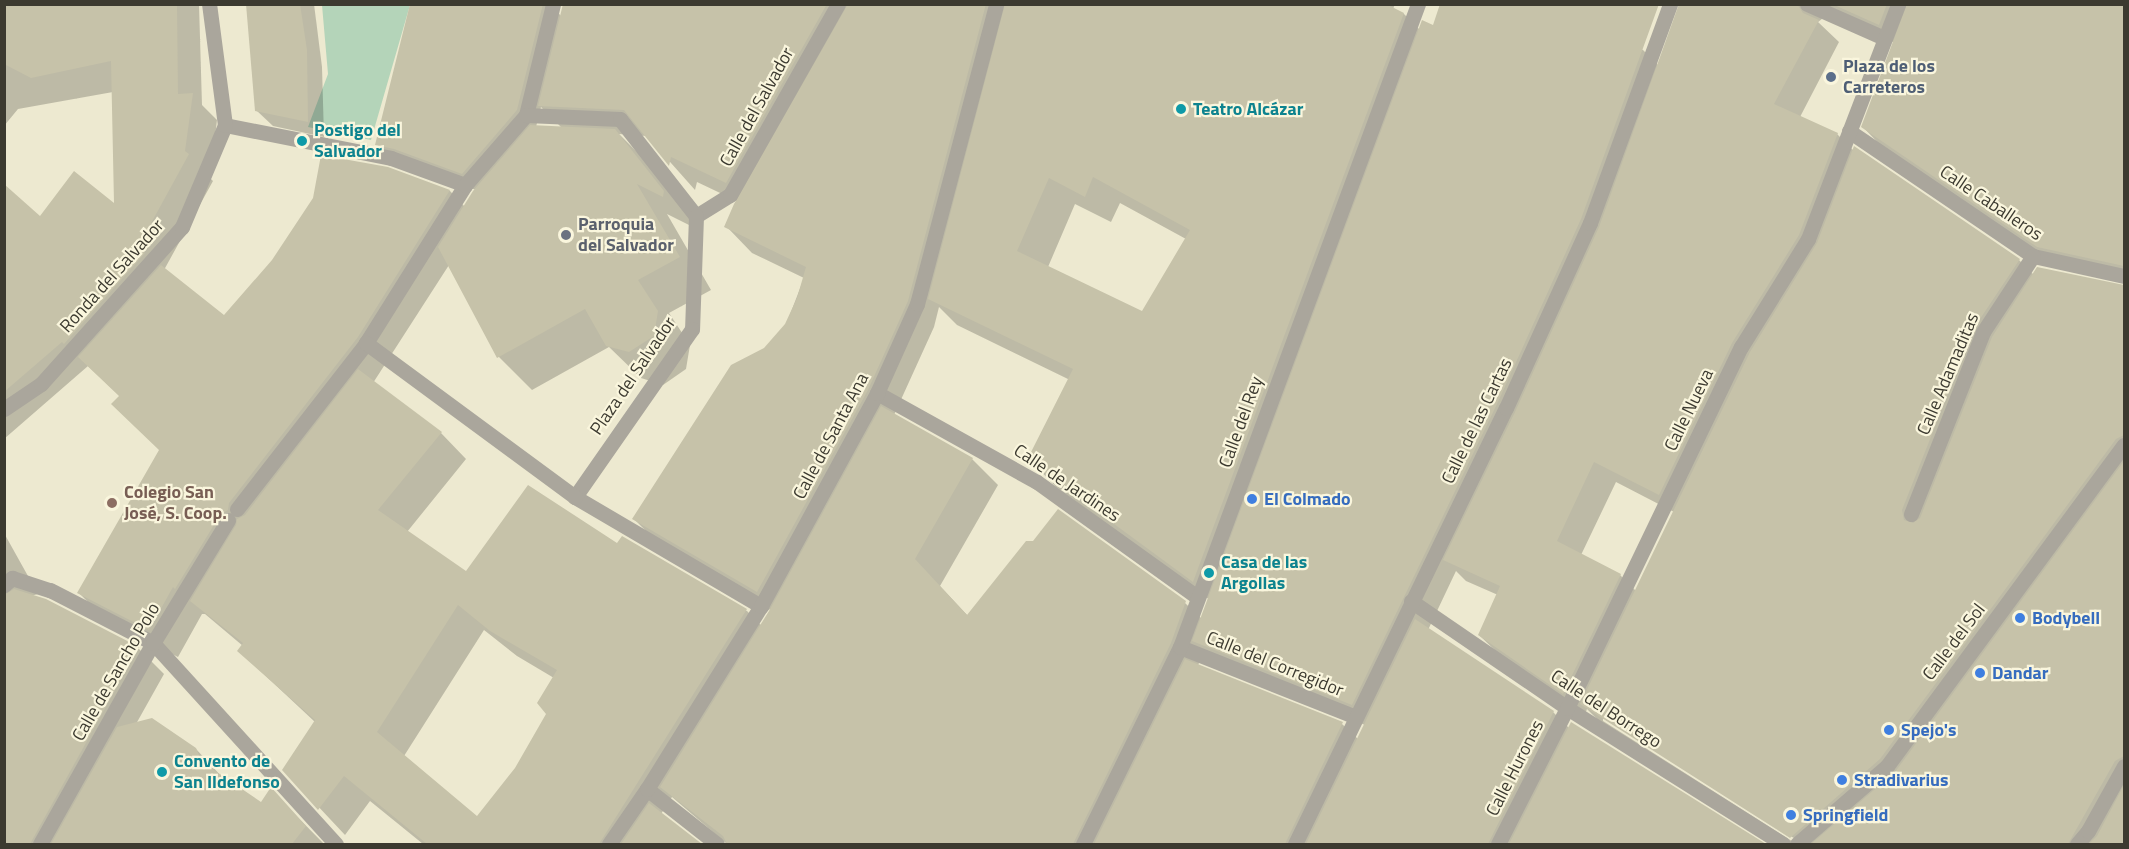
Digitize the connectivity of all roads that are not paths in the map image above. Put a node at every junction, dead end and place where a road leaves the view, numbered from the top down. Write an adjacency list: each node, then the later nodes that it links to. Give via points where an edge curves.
1 (209, 4): 11 (street)
2 (553, 4): 10 (street)
3 (838, 4): 14 (street, Calle del Salvador, via 730,195)
4 (996, 4): 18 (street, Calle de Santa Ana, via 917,304)
5 (1418, 4): 24 (street, Calle del Rey)
6 (1670, 4): 25 (street, Calle de las Cartas, via 1590,223 1506,408)
7 (1808, 4): 9 (street)
8 (1898, 4): 9 (street, Calle Nueva)
9 (1884, 38): 12 (street, Calle Nueva)
10 (526, 115): 13 (street); 14 (street, via 620,119)
11 (225, 125): 13 (street, via 391,158); 19 (street, Ronda del Salvador, via 182,228 41,384)
12 (1850, 131): 15 (street, Calle Caballeros); 29 (street, Calle Nueva, via 1808,239 1741,347)
13 (465, 185): 17 (street)
14 (696, 216): 21 (street, Plaza del Salvador, via 692,329)
15 (2033, 256): 16 (street, Calle Caballeros); 22 (street, Calle Adamaditas, via 1983,332)
16 (2124, 276)
17 (366, 343): 21 (street); 27 (street, Calle de Sancho Polo, via 232,514)
18 (878, 393): 24 (street, Calle de Jardines, via 1037,482); 26 (street, Calle de Santa Ana)
19 (4, 410)
20 (2124, 446): 33 (street, Calle del Sol, via 1887,766)
21 (575, 497): 26 (street)
22 (1911, 514)
23 (4, 585): 27 (street, via 12,578 50,590)
24 (1197, 597): 28 (street, Calle del Rey)
25 (1410, 602): 29 (street, Calle del Borrego); 30 (street, Calle de las Cartas)
26 (761, 606): 32 (street, Calle de Santa Ana)
27 (153, 643): 34 (street, Calle de Sancho Polo); 35 (street)
28 (1180, 646): 30 (street, Calle del Corregidor); 38 (street, Calle del Rey)
29 (1568, 708): 40 (street, Calle Hurones); 41 (street, Calle del Borrego)
30 (1356, 717): 39 (street, Calle de las Cartas)
31 (2124, 766): 42 (street)
32 (647, 789): 36 (street, Calle de Santa Ana); 37 (street)
33 (1806, 842)
34 (40, 844)
35 (336, 844)
36 (609, 844)
37 (717, 844)
38 (1083, 844)
39 (1295, 844)
40 (1498, 844)
41 (1782, 844)
42 (2077, 844)

